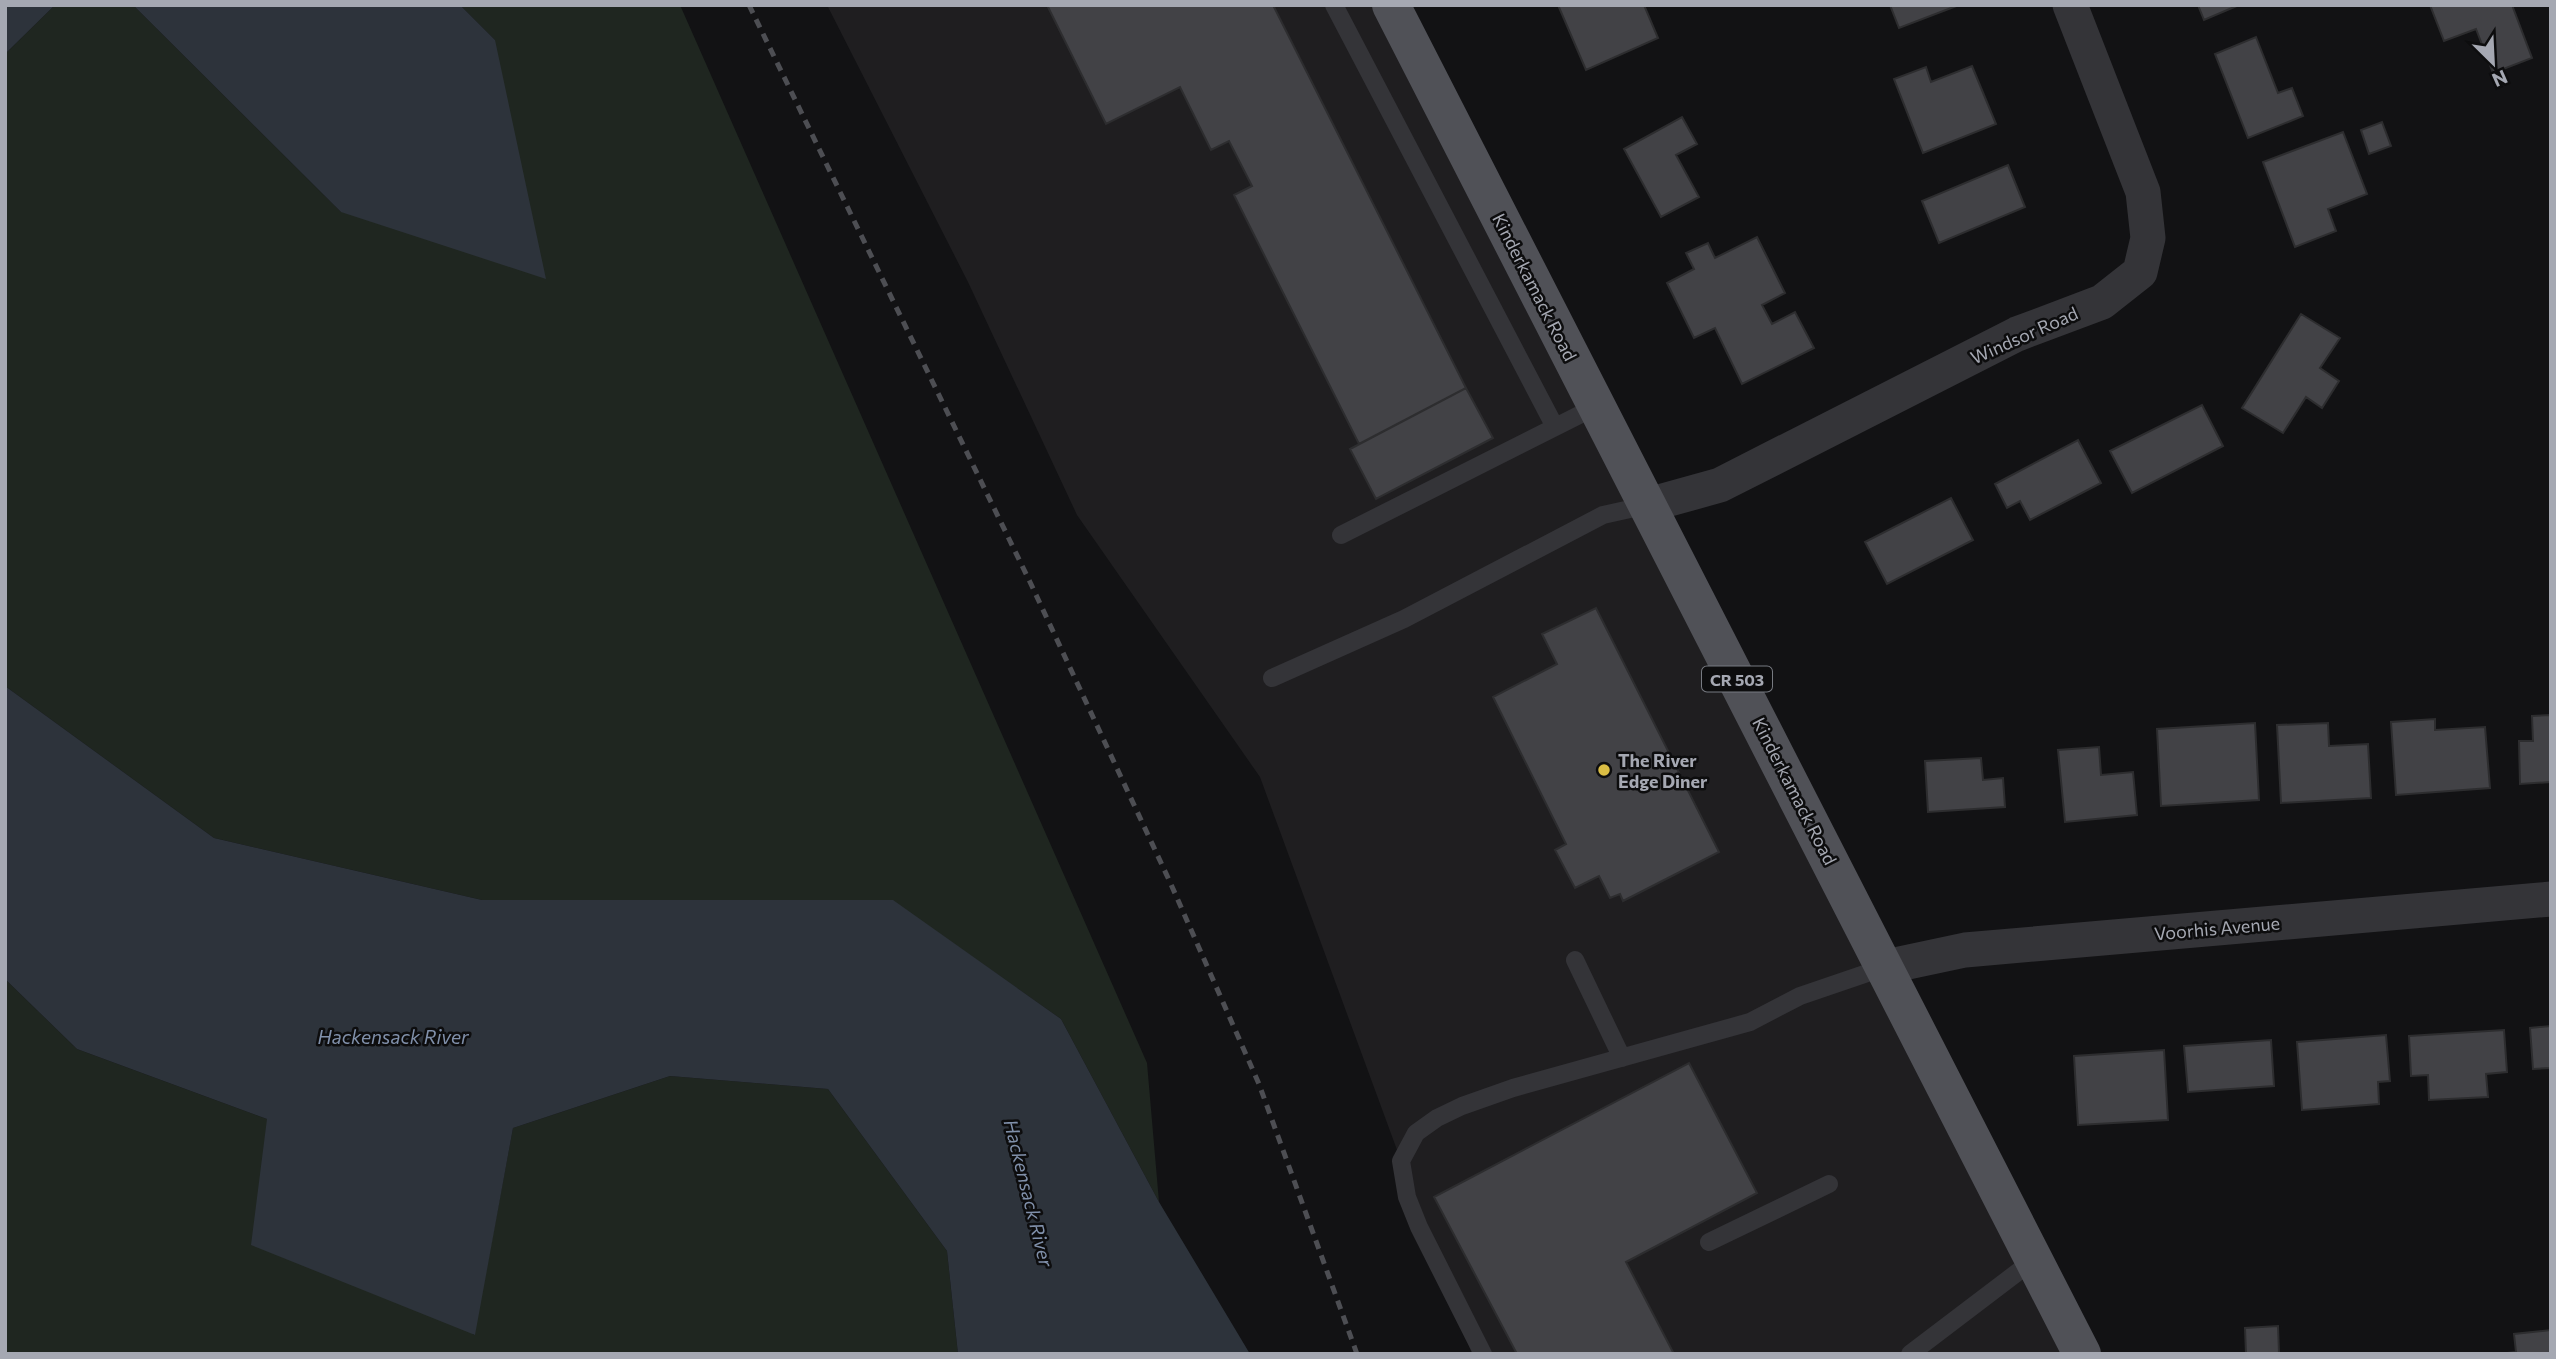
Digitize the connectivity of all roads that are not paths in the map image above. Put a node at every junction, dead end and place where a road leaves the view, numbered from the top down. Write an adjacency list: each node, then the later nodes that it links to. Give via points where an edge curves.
1 (1334, 5): 5 (lane)
2 (1391, 5): 4 (main road, Kinderkamack Road / CR 503)
3 (2070, 5): 6 (street, Windsor Road, via 2143,192 2148,238 2140,272 2102,302 2017,334 1720,485)
4 (1597, 406): 5 (lane); 6 (main road, Kinderkamack Road / CR 503)
5 (1555, 427): 7 (lane)
6 (1647, 505): 8 (lane, via 1603,515 1404,619); 11 (main road, Kinderkamack Road / CR 503)
7 (1341, 535)
8 (1272, 678)
9 (2551, 899): 11 (street, Voorhis Avenue, via 1965,950)
10 (1575, 960): 12 (lane)
11 (1885, 967): 12 (lane, via 1800,996 1750,1022); 15 (main road, Kinderkamack Road / CR 503)
12 (1622, 1058): 16 (lane, via 1462,1106 1416,1133 1408,1146 1401,1169 1412,1211)
13 (1829, 1184): 14 (lane)
14 (1709, 1242)
15 (2035, 1259): 17 (lane); 18 (main road, Kinderkamack Road / CR 503)
16 (1483, 1354)
17 (1910, 1354)
18 (2082, 1354)

